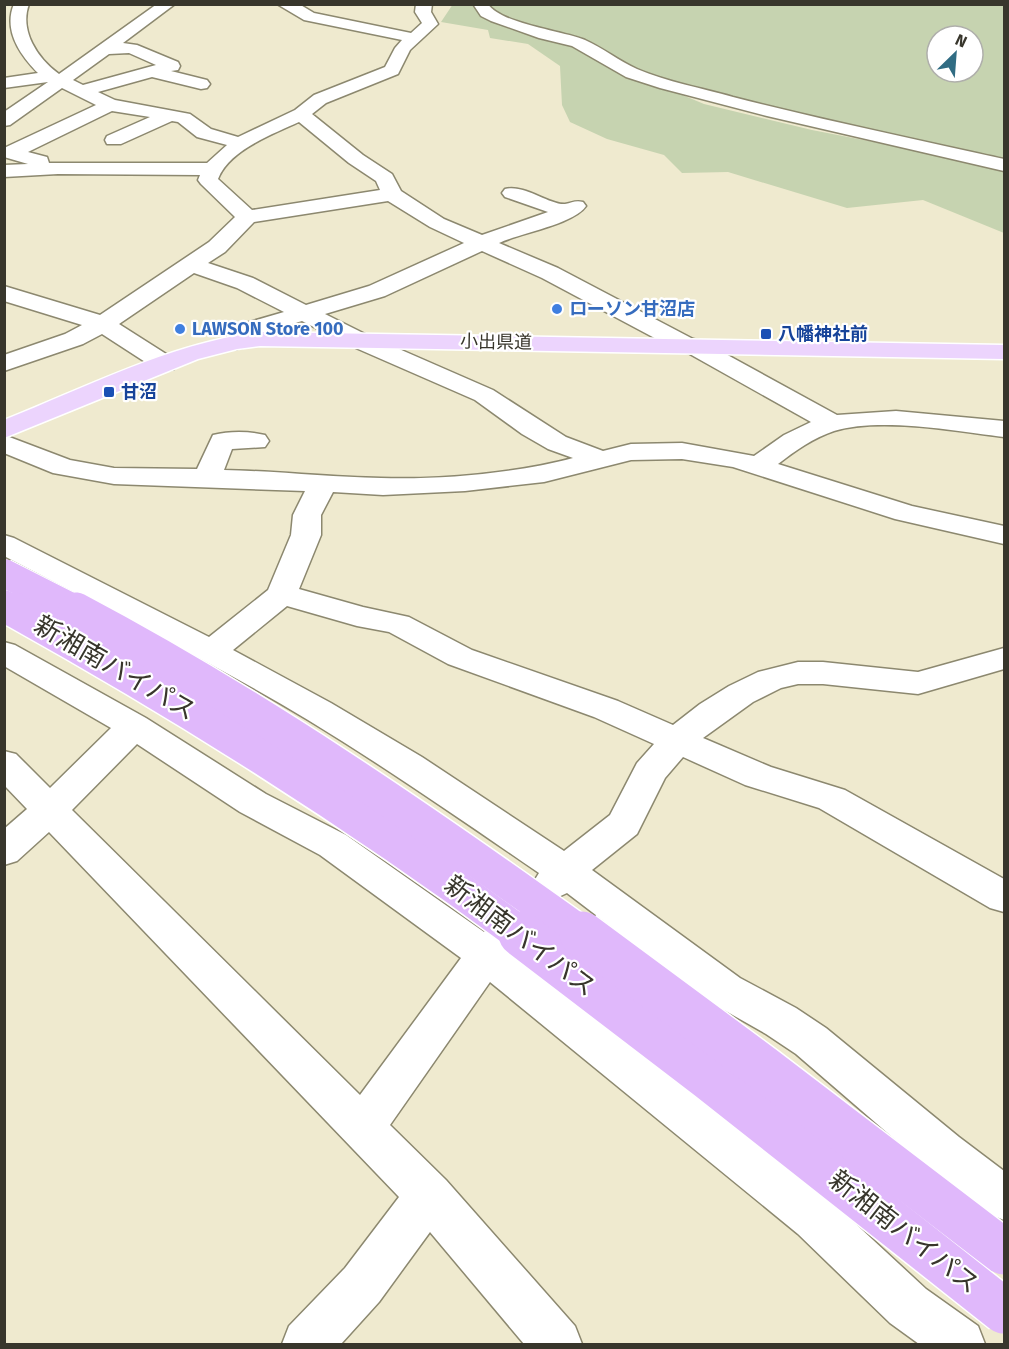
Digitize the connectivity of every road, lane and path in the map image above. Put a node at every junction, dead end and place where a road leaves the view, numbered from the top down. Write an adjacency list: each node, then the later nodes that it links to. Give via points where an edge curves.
1 (284, 4): 7 (street, via 309,17)
2 (424, 4): 8 (street, via 423,12 430,24)
3 (480, 4): 24 (street, via 486,13 497,18 578,43 632,73 666,84)
4 (165, 5): 10 (street)
5 (15, 10): 11 (street, via 23,44)
6 (363, 13): 7 (street)
7 (379, 29): 8 (street)
8 (414, 38): 19 (street, via 403,48 392,70 320,99)
9 (49, 52): 11 (street)
10 (104, 56): 12 (street, via 131,48 172,66); 13 (street); 14 (street)
11 (21, 57): 14 (street)
12 (153, 72): 13 (street); 16 (street)
13 (132, 77): 17 (street)
14 (55, 79): 15 (street); 17 (street); 21 (street)
15 (4, 83)
16 (201, 84)
17 (82, 92): 18 (street)
18 (110, 105): 20 (street); 25 (street, via 10,153)
19 (301, 114): 23 (street); 29 (street, via 385,178)
20 (171, 115): 22 (street); 23 (street, via 191,121 204,133)
21 (4, 121)
22 (114, 140)
23 (240, 143): 26 (street)
24 (1005, 165)
25 (51, 168): 26 (street); 27 (street)
26 (212, 169): 30 (street, via 208,180)
27 (4, 171)
28 (512, 193): 31 (street, via 571,208)
29 (392, 194): 30 (street); 31 (street, via 436,224)
30 (247, 217): 32 (street, via 217,247)
31 (481, 243): 34 (street, via 377,291); 38 (street, via 550,273)
32 (190, 264): 34 (street, via 245,283); 35 (street)
33 (4, 293): 35 (street)
34 (302, 312): 36 (street); 37 (street, via 240,332)
35 (103, 324): 40 (street, via 74,339); 41 (street)
36 (358, 340): 37 (main road, 小出県道, via 287,338); 38 (main road, 小出県道); 47 (street, via 484,395 557,443)
37 (236, 342): 41 (main road, 小出県道)
38 (690, 346): 39 (main road, 小出県道); 42 (street)
39 (1005, 352)
40 (4, 364)
41 (165, 364): 44 (main road, 小出県道)
42 (833, 423): 43 (street, via 885,420); 48 (street, via 787,445)
43 (1005, 429)
44 (4, 430)
45 (256, 441): 49 (street, via 222,441)
46 (4, 443): 49 (street, via 84,472)
47 (599, 459): 48 (street, via 632,452 682,451); 50 (street, via 544,474 465,483 383,487)
48 (758, 466): 51 (street, via 905,513)
49 (207, 478): 50 (street)
50 (323, 484): 54 (street, via 307,515 306,536)
51 (1005, 535)
52 (4, 544): 56 (street)
53 (4, 573): 70 (highway, 新湘南バイパス, bridge, via 114,630 250,710 476,857 688,1010)
54 (281, 595): 56 (street); 60 (street, via 398,624 460,657)
55 (4, 604): 71 (highway, 新湘南バイパス, bridge, via 242,743 408,854 672,1049)
56 (211, 651): 64 (street, via 409,766)
57 (4, 652): 59 (street)
58 (1005, 658): 60 (street, via 918,683 798,673 770,680 712,712)
59 (134, 726): 62 (street); 66 (street, via 246,799 333,845)
60 (678, 739): 64 (street, via 650,772 624,824); 65 (street, via 759,776 832,799)
61 (4, 763): 62 (street)
62 (51, 809): 63 (street); 67 (street)
63 (4, 851)
64 (565, 871): 66 (street); 69 (street, via 724,990 811,1041 943,1152)
65 (1005, 897)
66 (486, 955): 67 (street); 74 (street, via 757,1170 815,1218 908,1306)
67 (364, 1126): 68 (street)
68 (429, 1194): 72 (street, via 362,1285); 73 (street)
69 (1005, 1198)
70 (1005, 1252)
71 (1005, 1311)
72 (307, 1344)
73 (557, 1344)
74 (960, 1344)

